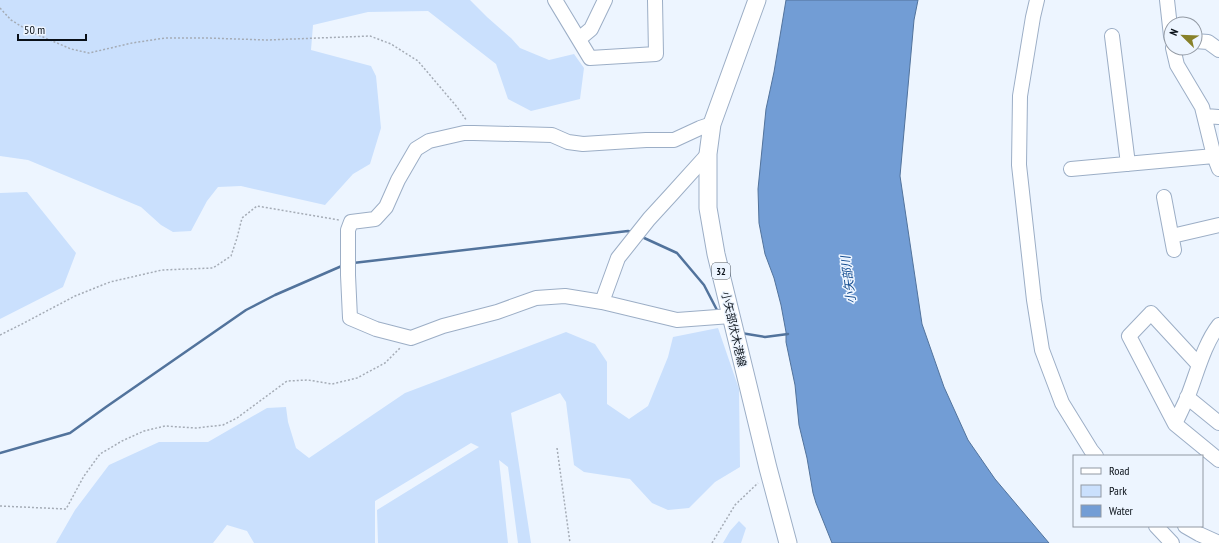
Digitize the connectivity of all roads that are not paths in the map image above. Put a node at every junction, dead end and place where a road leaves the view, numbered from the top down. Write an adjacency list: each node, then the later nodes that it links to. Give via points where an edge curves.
1 (555, 0): 9 (street)
2 (605, 0): 9 (street, via 591,30)
3 (655, 0): 9 (street, via 656,54 590,58)
4 (757, 0): 15 (main road, 小矢部伏木港線 / 32)
5 (1037, 0): 29 (street, via 1020,96 1019,165 1034,300 1042,350 1062,403)
6 (1167, 0): 7 (street)
7 (1169, 16)
8 (1112, 36): 18 (street)
9 (579, 39)
10 (1203, 42): 11 (street)
11 (1219, 50)
12 (1175, 56): 13 (street, via 1177,65)
13 (1205, 116): 14 (street); 17 (street)
14 (1219, 117)
15 (712, 124): 16 (main road, 小矢部伏木港線 / 32); 22 (street, via 674,140 583,144 568,142 552,135 464,133 429,141 416,149 386,207 376,219 351,222 348,230 350,318 376,329 411,338 536,298 565,296)
16 (708, 154): 22 (street, via 648,219 618,258); 23 (main road, 小矢部伏木港線 / 32, via 708,208)
17 (1216, 162): 18 (street)
18 (1128, 164): 19 (street)
19 (1071, 169)
20 (1164, 197): 21 (street, via 1173,243)
21 (1219, 225)
22 (602, 302): 23 (street, via 677,320)
23 (731, 316): 33 (main road, 小矢部伏木港線 / 32)
24 (1217, 332): 25 (street)
25 (1199, 365): 26 (street); 28 (street, via 1151,314 1129,336)
26 (1187, 397): 27 (street); 28 (street)
27 (1219, 423)
28 (1175, 424): 30 (street)
29 (1094, 453)
30 (1219, 460)
31 (1157, 527): 34 (street)
32 (1187, 527): 35 (street)
33 (788, 543)
34 (1172, 543)
35 (1219, 543)

